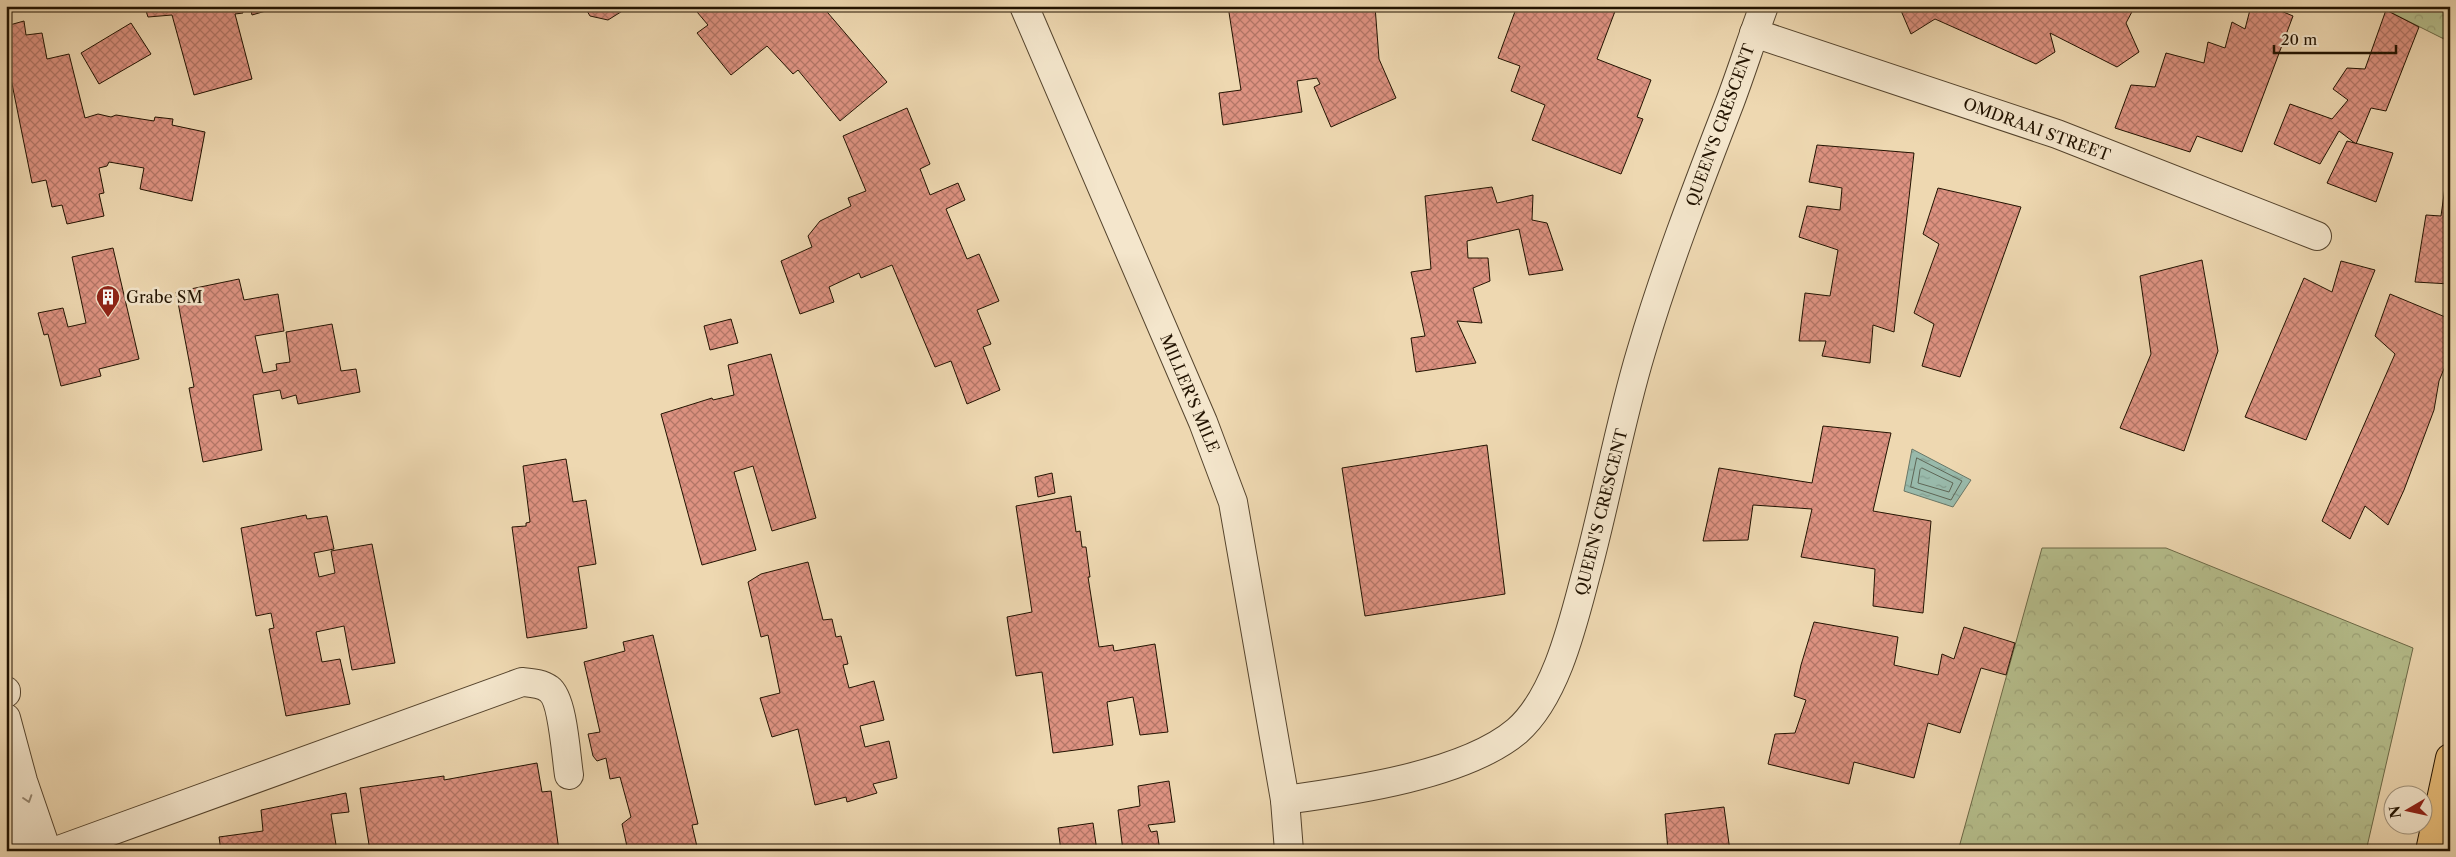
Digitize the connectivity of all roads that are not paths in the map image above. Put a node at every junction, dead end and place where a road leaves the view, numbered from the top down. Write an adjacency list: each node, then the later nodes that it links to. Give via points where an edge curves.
1 (1024, 6): 8 (street, MILLER'S MILE, via 1206,430 1233,502)
2 (1764, 6): 3 (street, QUEEN'S CRESCENT)
3 (1754, 33): 4 (street, OMDRAAI STREET, via 2058,134); 8 (street, QUEEN'S CRESCENT, via 1667,267 1640,355 1576,610 1557,668 1543,697 1517,731 1472,757 1355,790)
4 (2317, 236)
5 (6, 718): 11 (street, one-way to 11, via 23,782)
6 (2450, 758): 14 (main road)
7 (569, 775): 12 (street, via 557,701 550,689 522,682)
8 (1285, 800): 13 (street)
9 (6, 802): 10 (street)
10 (24, 851)
11 (47, 851)
12 (56, 851)
13 (1289, 851)
14 (2430, 851)

